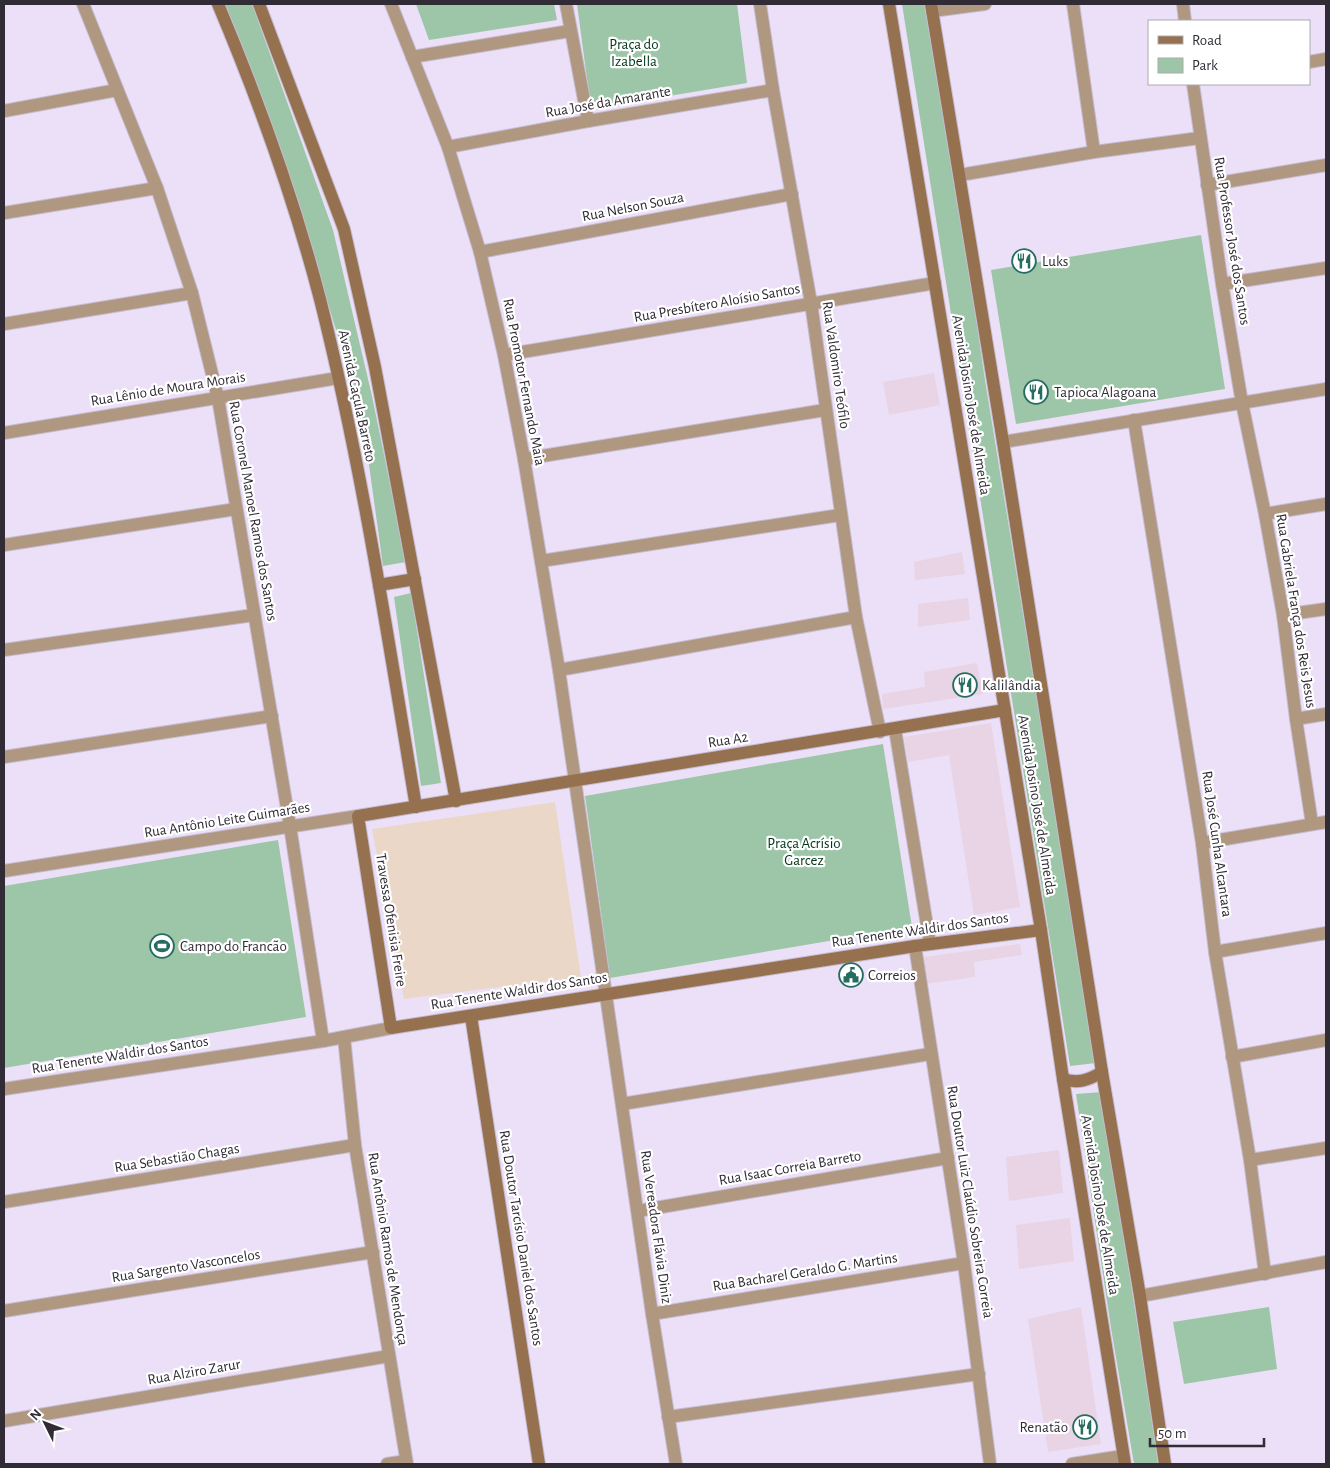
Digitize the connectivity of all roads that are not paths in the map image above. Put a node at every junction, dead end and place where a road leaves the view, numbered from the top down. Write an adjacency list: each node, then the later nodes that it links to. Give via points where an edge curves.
1 (83, 4): 18 (street, Rua Coronel Manoel Ramos dos Santos)
2 (218, 4): 39 (street, Avenida Caçula Barreto, via 285,181)
3 (259, 4): 54 (street, Avenida Caçula Barreto, via 344,229 376,367)
4 (391, 4): 14 (street, Rua Promotor Fernando Maia)
5 (566, 4): 13 (street)
6 (760, 4): 19 (street, Rua Valdomiro Teófilo)
7 (889, 4): 33 (street, Avenida Josino José de Almeida)
8 (985, 4): 11 (street)
9 (1073, 4): 24 (street)
10 (1182, 4): 12 (street)
11 (932, 8): 26 (street, Avenida Josino José de Almeida)
12 (1185, 20)
13 (570, 31): 14 (street); 21 (street)
14 (412, 57): 23 (street, Rua Promotor Fernando Maia)
15 (1326, 59): 16 (street)
16 (1310, 62)
17 (1193, 85): 22 (street, Rua Professor José dos Santos)
18 (117, 90): 20 (street); 28 (street, Rua Coronel Manoel Ramos dos Santos)
19 (773, 90): 21 (street, Rua José da Amarante); 29 (street, Rua Valdomiro Teófilo)
20 (4, 110)
21 (588, 121): 23 (street, Rua José da Amarante)
22 (1200, 138): 24 (street); 27 (street, Rua Professor José dos Santos)
23 (448, 147): 31 (street, Rua Promotor Fernando Maia)
24 (1094, 152): 26 (street)
25 (1326, 165): 27 (street)
26 (960, 175): 46 (street, Avenida Josino José de Almeida)
27 (1207, 184): 34 (street, Rua Professor José dos Santos)
28 (157, 188): 30 (street); 35 (street, Rua Coronel Manoel Ramos dos Santos)
29 (792, 194): 31 (street, Rua Nelson Souza); 36 (street, Rua Valdomiro Teófilo)
30 (4, 214)
31 (480, 252): 38 (street, Rua Promotor Fernando Maia)
32 (1326, 268): 34 (street)
33 (935, 283): 36 (street, Rua Presbítero Aloísio Santos); 62 (street, Avenida Josino José de Almeida)
34 (1222, 284): 42 (street, Rua Professor José dos Santos)
35 (192, 293): 37 (street); 41 (street, Rua Coronel Manoel Ramos dos Santos)
36 (811, 303): 38 (street, Rua Presbítero Aloísio Santos); 43 (street, Rua Valdomiro Teófilo)
37 (4, 324)
38 (504, 355): 47 (street, Rua Promotor Fernando Maia)
39 (338, 378): 41 (street, Rua Lênio de Moura Morais); 55 (street, Avenida Caçula Barreto)
40 (1326, 389): 42 (street)
41 (218, 398): 45 (street, Rua Lênio de Moura Morais); 49 (street, Rua Coronel Manoel Ramos dos Santos)
42 (1242, 403): 44 (street); 50 (street, Rua Gabriela França dos Reis Jesus)
43 (825, 410): 47 (street); 51 (street, Rua Valdomiro Teófilo)
44 (1134, 420): 46 (street); 76 (street, Rua José Cunha Alcantara)
45 (4, 433)
46 (1004, 442): 91 (street, Avenida Josino José de Almeida)
47 (524, 459): 53 (street, Rua Promotor Fernando Maia)
48 (1326, 504): 50 (street)
49 (236, 508): 52 (street); 57 (street, Rua Coronel Manoel Ramos dos Santos)
50 (1265, 514): 58 (street, Rua Gabriela França dos Reis Jesus)
51 (840, 515): 53 (street); 59 (street, Rua Valdomiro Teófilo)
52 (4, 545)
53 (541, 561): 61 (street, Rua Promotor Fernando Maia)
54 (415, 579): 55 (street); 70 (street, Avenida Caçula Barreto)
55 (379, 585): 71 (street, Avenida Caçula Barreto)
56 (1326, 609): 58 (street)
57 (254, 615): 60 (street); 64 (street, Rua Coronel Manoel Ramos dos Santos)
58 (1283, 615): 65 (street, Rua Gabriela França dos Reis Jesus)
59 (856, 617): 61 (street); 67 (street, Rua Valdomiro Teófilo)
60 (4, 650)
61 (558, 670): 69 (street, Rua Promotor Fernando Maia)
62 (1005, 710): 66 (street, Rua A2); 78 (street, Avenida Josino José de Almeida)
63 (1326, 714): 65 (street)
64 (272, 716): 68 (street); 75 (street, Rua Coronel Manoel Ramos dos Santos)
65 (1296, 719): 74 (street, Rua Gabriela França dos Reis Jesus)
66 (894, 729): 67 (street, Rua A2); 80 (street)
67 (880, 732): 69 (street, Rua A2)
68 (4, 757)
69 (574, 781): 70 (street, Rua A2); 83 (street, Rua Promotor Fernando Maia)
70 (456, 801): 71 (street, Rua Antônio Leite Guimarães)
71 (416, 807): 72 (street, Rua Antônio Leite Guimarães)
72 (358, 816): 75 (street, Rua Antônio Leite Guimarães); 85 (street, Travessa Ofenisia Freire)
73 (1326, 822): 74 (street)
74 (1312, 824): 76 (street)
75 (290, 826): 77 (street, Rua Antônio Leite Guimarães); 88 (street, Rua Coronel Manoel Ramos dos Santos)
76 (1202, 843): 82 (street, Rua José Cunha Alcantara)
77 (4, 871)
78 (1041, 930): 80 (street, Rua Tenente Waldir dos Santos); 92 (street, Avenida Josino José de Almeida)
79 (1326, 933): 82 (street)
80 (930, 944): 81 (street, Rua Tenente Waldir dos Santos)
81 (915, 946): 83 (street, Rua Tenente Waldir dos Santos); 89 (street, Rua Doutor Luiz Claúdio Sobreira Correia)
82 (1215, 952): 90 (street, Rua José Cunha Alcantara)
83 (605, 994): 84 (street, Rua Tenente Waldir dos Santos); 94 (street, Rua Vereadora Flávia Diniz)
84 (471, 1016): 85 (street, Rua Tenente Waldir dos Santos); 115 (street, Rua Doutor Tarcísio Daniel dos Santos)
85 (391, 1028): 86 (street, Rua Tenente Waldir dos Santos)
86 (344, 1037): 88 (street, Rua Tenente Waldir dos Santos); 95 (street, Rua Antônio Ramos de Mendonça)
87 (1326, 1040): 90 (street)
88 (323, 1041): 93 (street, Rua Tenente Waldir dos Santos)
89 (930, 1054): 94 (street); 97 (street, Rua Doutor Luiz Claúdio Sobreira Correia)
90 (1232, 1057): 98 (street, Rua José Cunha Alcantara)
91 (1102, 1072): 92 (street, via 1081,1082); 105 (street, Avenida Josino José de Almeida)
92 (1063, 1079): 112 (street, Avenida Josino José de Almeida)
93 (4, 1089)
94 (622, 1104): 100 (street, Rua Vereadora Flávia Diniz)
95 (355, 1145): 99 (street, Rua Sebastião Chagas); 101 (street, Rua Antônio Ramos de Mendonça)
96 (1326, 1148): 98 (street)
97 (948, 1158): 100 (street, Rua Isaac Correia Barreto); 103 (street, Rua Doutor Luiz Claúdio Sobreira Correia)
98 (1250, 1160): 104 (street, Rua José Cunha Alcantara)
99 (4, 1202)
100 (638, 1211): 107 (street, Rua Vereadora Flávia Diniz)
101 (373, 1252): 106 (street, Rua Sargento Vasconcelos); 108 (street, Rua Antônio Ramos de Mendonça)
102 (1326, 1262): 104 (street)
103 (964, 1263): 107 (street, Rua Bacharel Geraldo G. Martins); 109 (street, Rua Doutor Luiz Claúdio Sobreira Correia)
104 (1265, 1274): 105 (street)
105 (1140, 1296): 119 (street, Avenida Josino José de Almeida)
106 (4, 1311)
107 (652, 1314): 110 (street, Rua Vereadora Flávia Diniz)
108 (389, 1356): 111 (street, Rua Alziro Zarur); 113 (street, Rua Antônio Ramos de Mendonça)
109 (979, 1374): 110 (street); 117 (street, Rua Doutor Luiz Claúdio Sobreira Correia)
110 (668, 1418): 116 (street, Rua Vereadora Flávia Diniz)
111 (4, 1421)
112 (1124, 1460): 118 (street)
113 (406, 1463): 114 (street)
114 (387, 1464)
115 (540, 1464)
116 (676, 1464)
117 (990, 1464)
118 (1072, 1464)
119 (1165, 1464)

